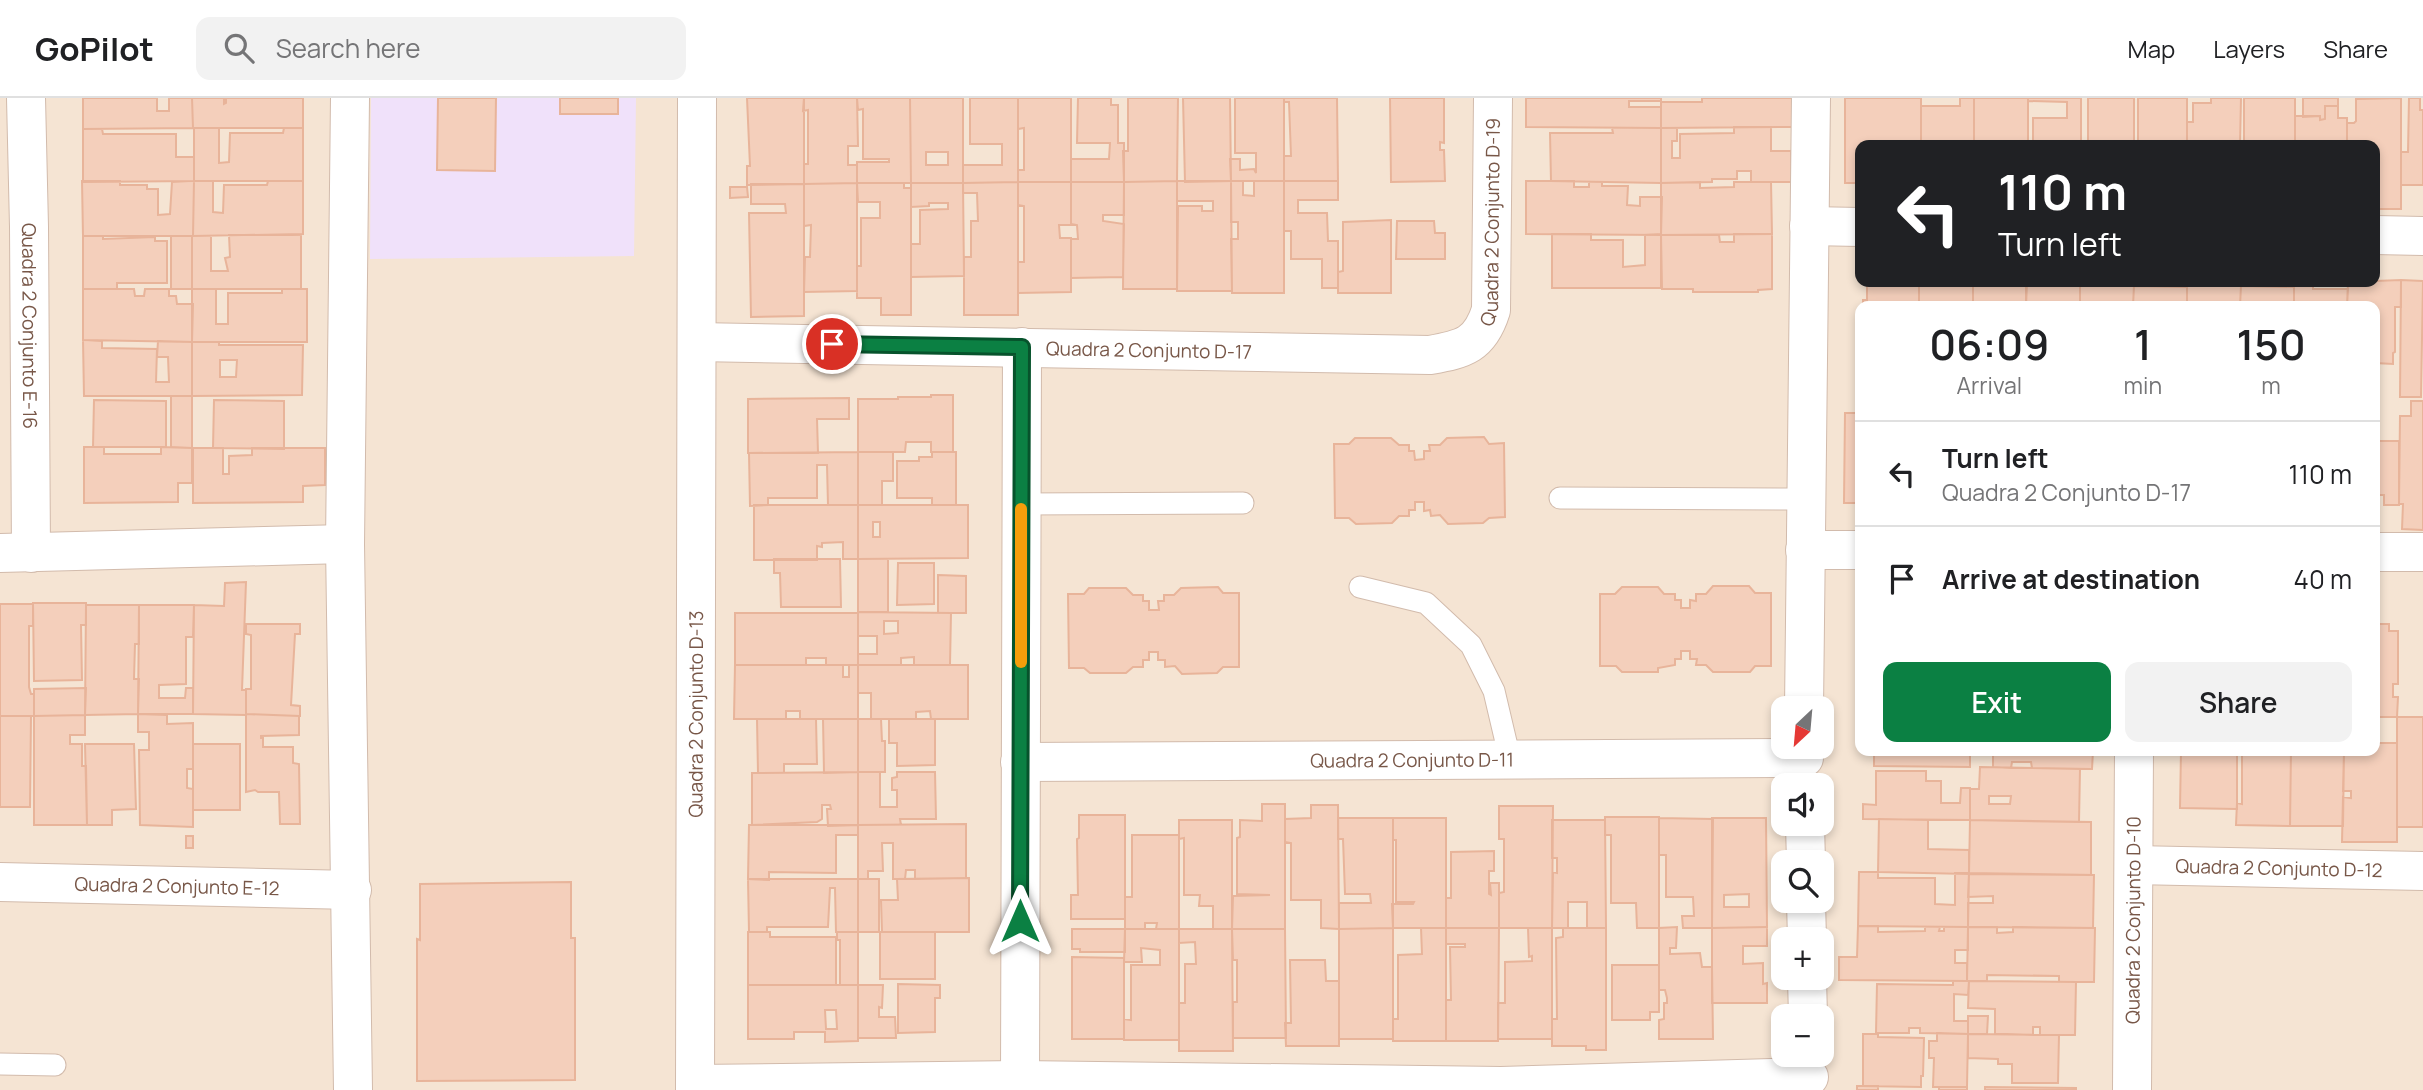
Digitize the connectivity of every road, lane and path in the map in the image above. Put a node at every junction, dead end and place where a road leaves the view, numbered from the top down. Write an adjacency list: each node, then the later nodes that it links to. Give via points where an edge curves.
1 (26, 98): 7 (street, Quadra 2 Conjunto E-16)
2 (349, 98): 18 (street)
3 (697, 98): 11 (street, Quadra 2 Conjunto D-13)
4 (1493, 98): 12 (street, Quadra 2 Conjunto D-19, via 1491,310 1485,329)
5 (1811, 98): 6 (street)
6 (1809, 226): 8 (street); 15 (street)
7 (15, 227): 23 (street, Quadra 2 Conjunto E-16)
8 (1855, 227)
9 (2380, 235): 10 (street)
10 (2423, 236)
11 (697, 342): 13 (street, Quadra 2 Conjunto D-17); 38 (street, Quadra 2 Conjunto D-13)
12 (1473, 342): 13 (street, Quadra 2 Conjunto D-17, via 1430,355)
13 (1022, 347): 17 (street)
14 (1560, 498): 15 (lane)
15 (1806, 499): 19 (street)
16 (1243, 503): 17 (lane)
17 (1021, 504): 28 (street)
18 (345, 544): 23 (street); 33 (street)
19 (1805, 550): 20 (street); 25 (street)
20 (1855, 550)
21 (2380, 552): 22 (street)
22 (2423, 552)
23 (15, 553)
24 (1360, 587): 27 (lane, via 1426,603 1471,645 1494,691)
25 (1804, 696)
26 (2134, 756): 30 (street, Quadra 2 Conjunto D-10)
27 (1510, 759): 28 (street, Quadra 2 Conjunto D-11); 29 (street, Quadra 2 Conjunto D-11)
28 (1020, 762): 37 (street)
29 (1804, 764)
30 (2134, 865): 31 (street, Quadra 2 Conjunto D-12); 41 (street, Quadra 2 Conjunto D-10)
31 (2423, 871)
32 (0, 882): 33 (street, Quadra 2 Conjunto E-12)
33 (352, 890): 40 (street)
34 (0, 1064): 35 (lane)
35 (55, 1065)
36 (1809, 1074): 39 (street)
37 (1020, 1080): 38 (street); 39 (street)
38 (695, 1087)
39 (1501, 1088)
40 (353, 1090)
41 (2132, 1090)

